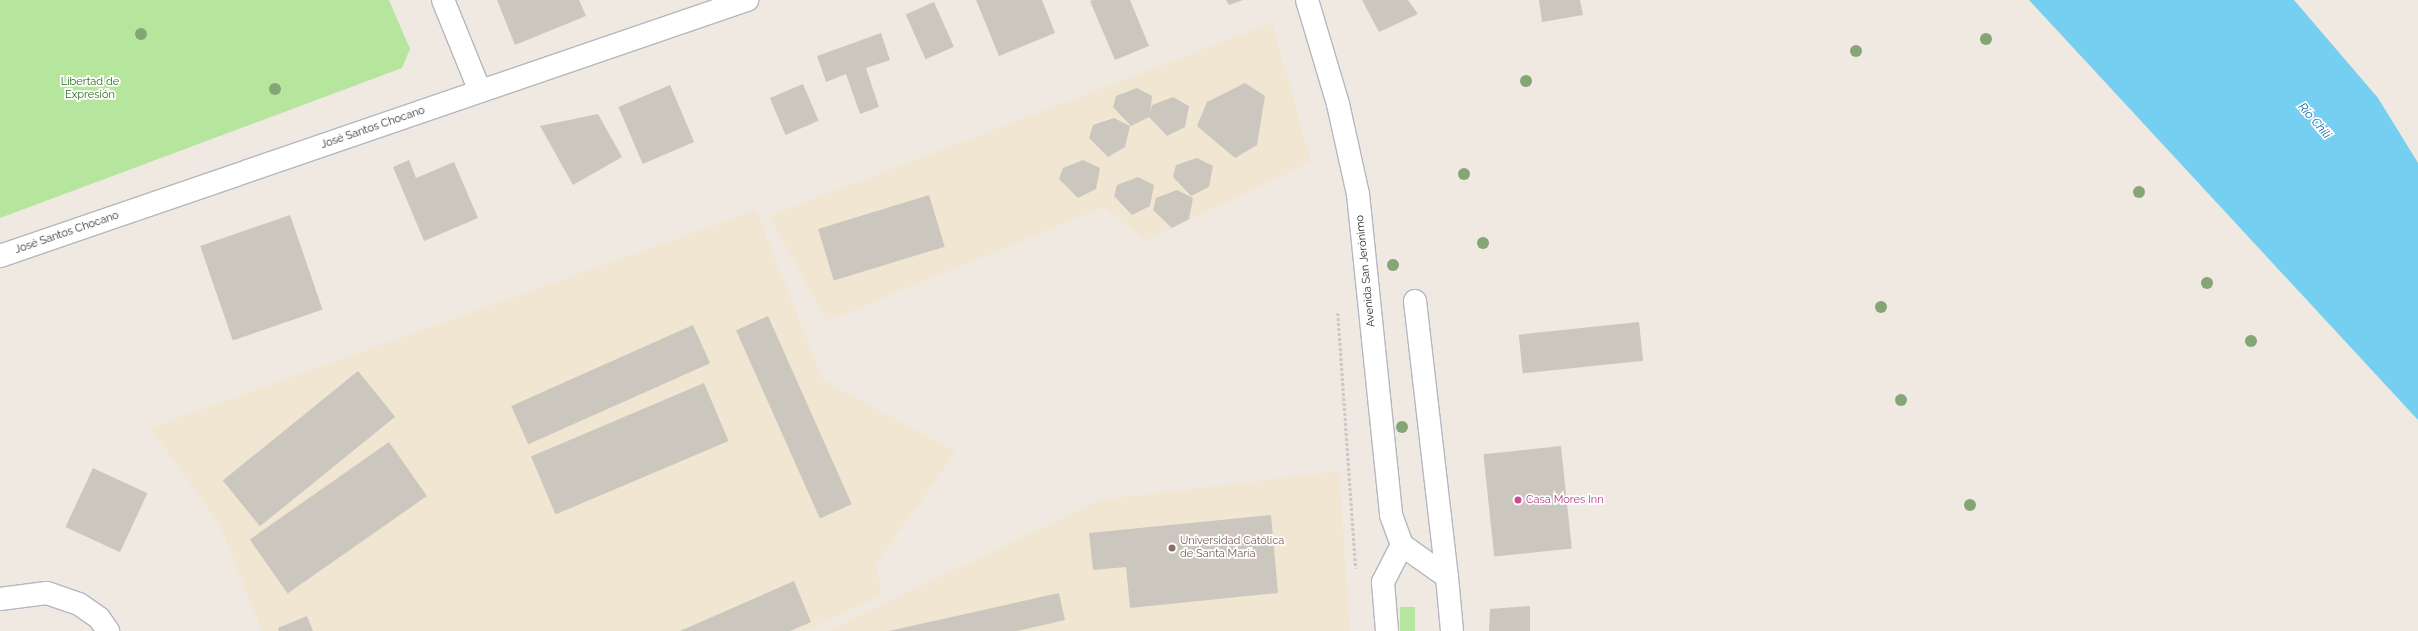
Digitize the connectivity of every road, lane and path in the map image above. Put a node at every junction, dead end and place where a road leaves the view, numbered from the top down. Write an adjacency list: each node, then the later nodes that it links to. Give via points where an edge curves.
1 (443, 0): 4 (street)
2 (747, 0): 4 (street, José Santos Chocano)
3 (1307, 0): 8 (street, Avenida San Jerónimo, via 1338,104 1358,194 1391,516)
4 (480, 91): 5 (street, José Santos Chocano)
5 (0, 256)
6 (1415, 300): 10 (street)
7 (1338, 309): 9 (path)
8 (1402, 545): 10 (street); 13 (street, via 1383,582)
9 (1357, 576)
10 (1447, 577): 14 (street)
11 (0, 599): 12 (street, via 47,593 79,604 99,618)
12 (108, 631)
13 (1387, 631)
14 (1452, 631)

